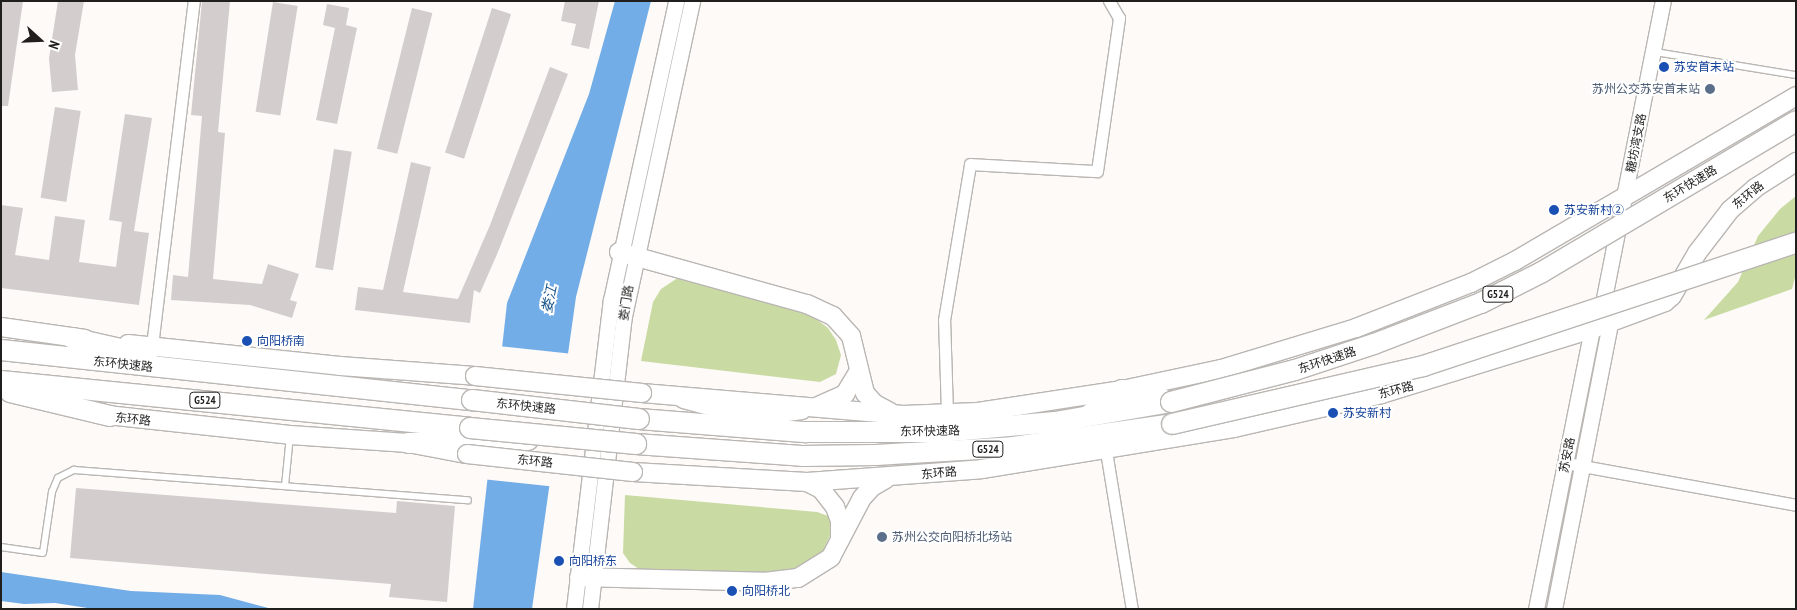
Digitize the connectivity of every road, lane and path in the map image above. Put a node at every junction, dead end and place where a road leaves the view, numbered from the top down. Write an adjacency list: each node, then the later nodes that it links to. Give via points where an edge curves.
1 (194, 1): 19 (street)
2 (676, 1): 13 (street, 娄门路)
3 (692, 1): 13 (street, 娄门路)
4 (1110, 1): 30 (street, via 1120,18 1098,171 970,164 944,320)
5 (1663, 1): 6 (street, 糖坊湾支路)
6 (1653, 52): 7 (lane); 11 (street, 糖坊湾支路)
7 (1796, 75)
8 (1796, 96): 11 (main road)
9 (1796, 121): 28 (highway, 东环快速路 / G524, bridge, via 1542,272 1481,303 1295,370)
10 (1796, 162): 15 (main road, 东环路, via 1755,188 1730,210 1669,299)
11 (1625, 196): 14 (street, 苏安路); 25 (main road, via 1515,262 1408,309 1221,369)
12 (1796, 243): 38 (highway, 东环快速路 / G524, bridge, via 1423,366 1172,424 1013,447 876,455 802,456 565,437)
13 (627, 253): 21 (main road, via 825,311 851,336 858,354); 50 (street, 娄门路, via 606,335)
14 (1603, 303): 15 (street); 17 (street, 苏安路)
15 (1610, 323): 17 (main road, 东环路); 42 (street, 苏安路)
16 (1, 327): 18 (main road)
17 (1592, 329): 40 (main road, 东环路, via 1382,394 1234,428); 41 (street, 苏安路)
18 (72, 338): 19 (main road); 22 (highway)
19 (152, 346): 27 (main road, bridge)
20 (1, 350): 22 (highway, 东环快速路 / G524)
21 (859, 371): 29 (main road, via 852,386 842,396 827,405); 31 (main road, via 863,390 870,400)
22 (230, 374): 35 (highway, 东环快速路 / G524, bridge)
23 (1, 381): 38 (highway, 东环快速路 / G524)
24 (1, 390): 32 (highway)
25 (1122, 390): 28 (highway); 30 (main road, via 978,412); 34 (highway)
26 (1, 398): 32 (main road, 东环路)
27 (684, 398): 29 (main road); 33 (highway)
28 (1171, 402): 34 (highway, 东环快速路 / G524)
29 (802, 409): 31 (main road); 33 (highway)
30 (947, 413): 31 (main road)
31 (902, 415)
32 (110, 416): 37 (main road, 东环路)
33 (751, 416): 35 (highway); 36 (highway)
34 (1086, 418): 36 (highway, 东环快速路 / G524, via 976,430)
35 (702, 424): 36 (highway, 东环快速路 / G524)
36 (806, 432)
37 (290, 435): 39 (main road, 东环路); 45 (lane)
38 (468, 442): 39 (highway); 44 (main road, 东环路, bridge, via 633,472)
39 (408, 443)
40 (1106, 451): 43 (main road, 东环路, via 982,469); 53 (street)
41 (1566, 463): 42 (street); 54 (street, 苏安路)
42 (1582, 466): 47 (street); 55 (street, 苏安路)
43 (894, 477): 44 (main road, 东环路); 48 (main road, via 867,492)
44 (807, 482): 48 (main road, via 821,489 835,507 840,521)
45 (286, 486): 46 (lane); 49 (lane, via 74,470 58,478 52,492 43,553)
46 (468, 500)
47 (1796, 505)
48 (839, 544): 50 (main road, via 819,567 786,580)
49 (1, 547)
50 (587, 578): 51 (street, 娄门路); 52 (street, 娄门路)
51 (574, 609)
52 (590, 609)
53 (1132, 609)
54 (1536, 609)
55 (1554, 609)

